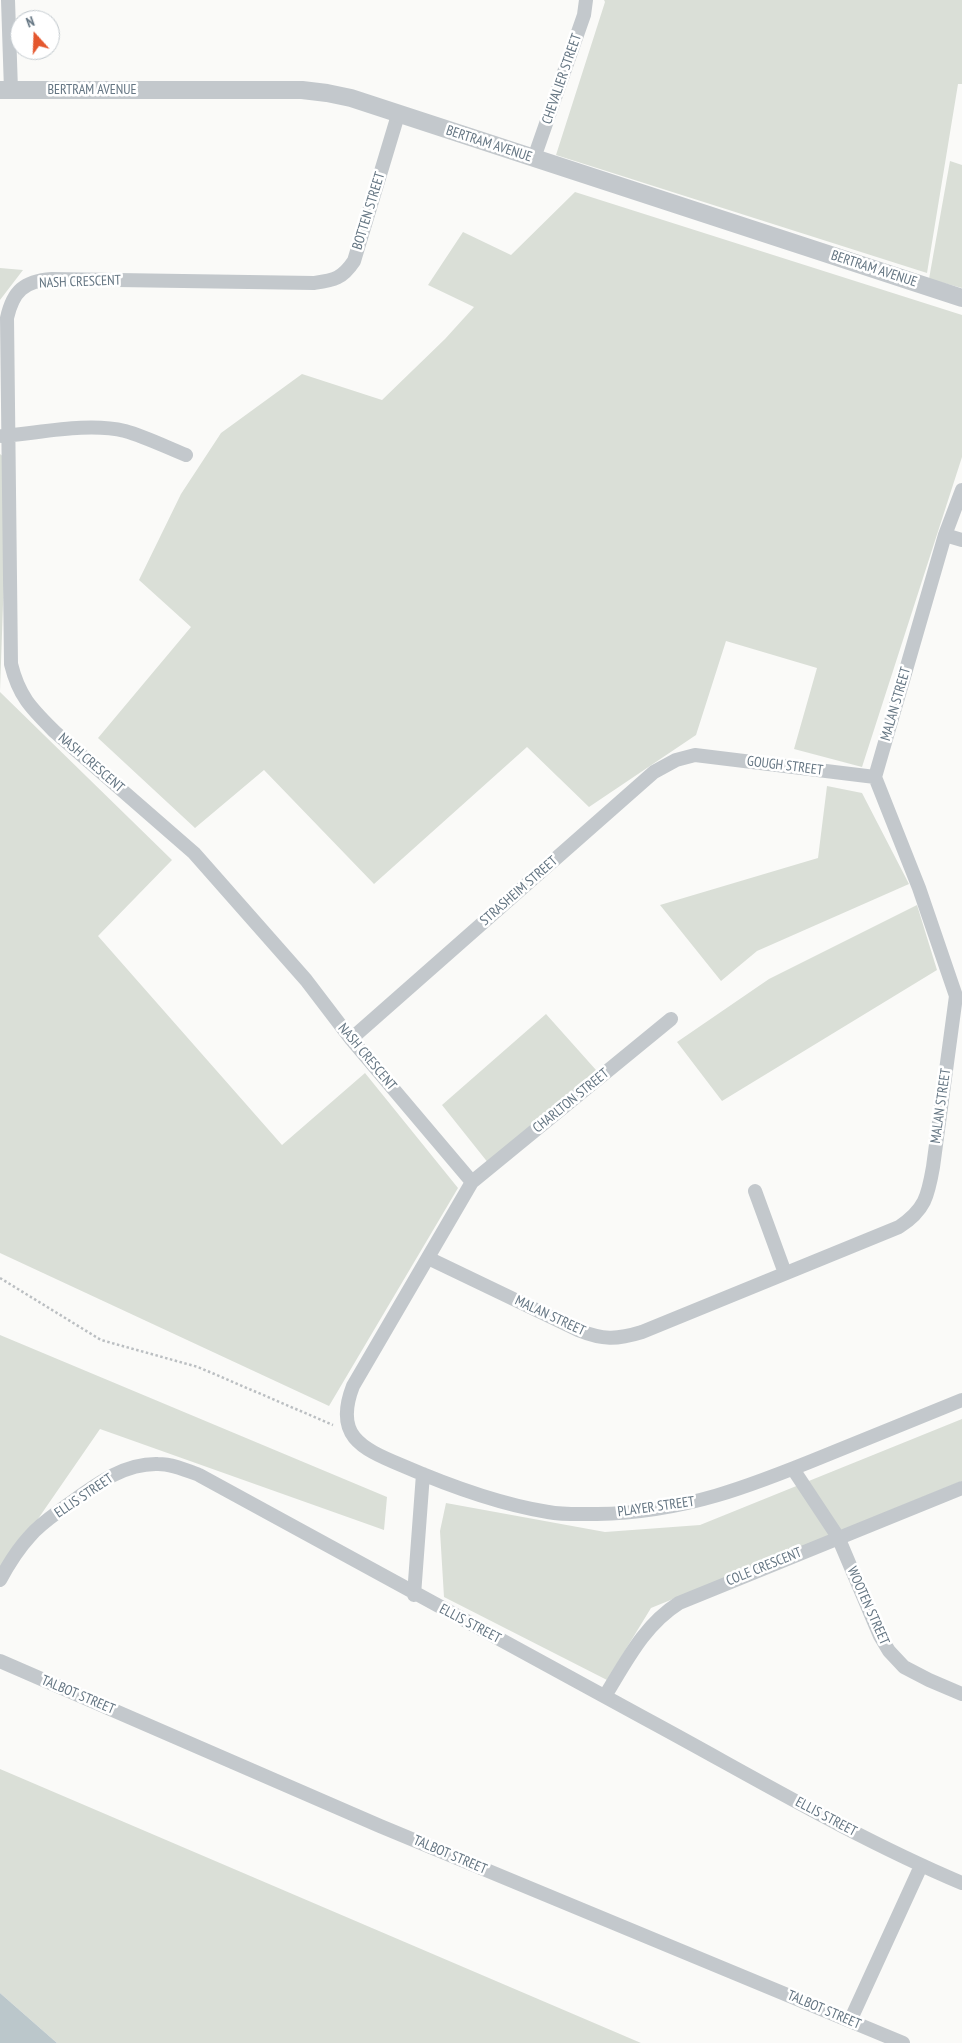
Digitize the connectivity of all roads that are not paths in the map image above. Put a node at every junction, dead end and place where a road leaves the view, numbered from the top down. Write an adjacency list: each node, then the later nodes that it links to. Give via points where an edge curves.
1 (8, 0): 3 (street)
2 (586, 0): 5 (street, CHEVALIER STREET, via 584,15)
3 (5, 90): 4 (street, BERTRAM AVENUE, via 302,90 351,98)
4 (398, 114): 5 (street, BERTRAM AVENUE); 6 (street, BOTTEN STREET, via 354,261 346,273 333,280)
5 (534, 158): 7 (street, BERTRAM AVENUE)
6 (314, 283): 8 (street, NASH CRESCENT, via 38,280 25,286 10,303 7,318)
7 (962, 298)
8 (4, 435): 9 (street, via 111,429 125,431); 17 (street, NASH CRESCENT, via 11,664 22,696 55,732 194,853 306,980)
9 (186, 454)
10 (962, 490): 11 (street, MALAN STREET)
11 (946, 535): 12 (street); 14 (street, MALAN STREET)
12 (962, 540)
13 (695, 755): 14 (street, GOUGH STREET); 17 (street, STRASHEIM STREET, via 676,760 654,772)
14 (875, 777): 15 (street, MALAN STREET)
15 (959, 996): 21 (street, MALAN STREET, via 930,1188 924,1205 899,1227)
16 (671, 1019): 18 (street, CHARLTON STREET)
17 (351, 1039): 18 (street, NASH CRESCENT)
18 (472, 1182): 20 (street)
19 (755, 1191): 21 (street)
20 (428, 1258): 21 (street, MALAN STREET, via 578,1330 610,1339 642,1332); 24 (street, PLAYER STREET, via 353,1386 346,1408 350,1432 356,1441 370,1451)
21 (785, 1273)
22 (962, 1400): 23 (street, PLAYER STREET)
23 (793, 1469): 24 (street, PLAYER STREET, via 736,1491 682,1506 621,1514 550,1513 510,1504); 26 (street, WOOTEN STREET)
24 (423, 1474): 28 (street)
25 (962, 1488): 26 (street, COLE CRESCENT)
26 (838, 1537): 30 (street, WOOTEN STREET, via 889,1651 904,1666); 31 (street, COLE CRESCENT, via 669,1609 645,1632)
27 (0, 1580): 28 (street, ELLIS STREET, via 30,1535 54,1515 104,1479 128,1468 159,1464 198,1475)
28 (414, 1595): 31 (street, ELLIS STREET)
29 (0, 1661): 34 (street, TALBOT STREET, via 380,1826)
30 (962, 1694)
31 (605, 1696): 32 (street, ELLIS STREET)
32 (921, 1866): 33 (street, ELLIS STREET); 34 (street)
33 (962, 1883)
34 (850, 2021): 35 (street, TALBOT STREET)
35 (903, 2043)

